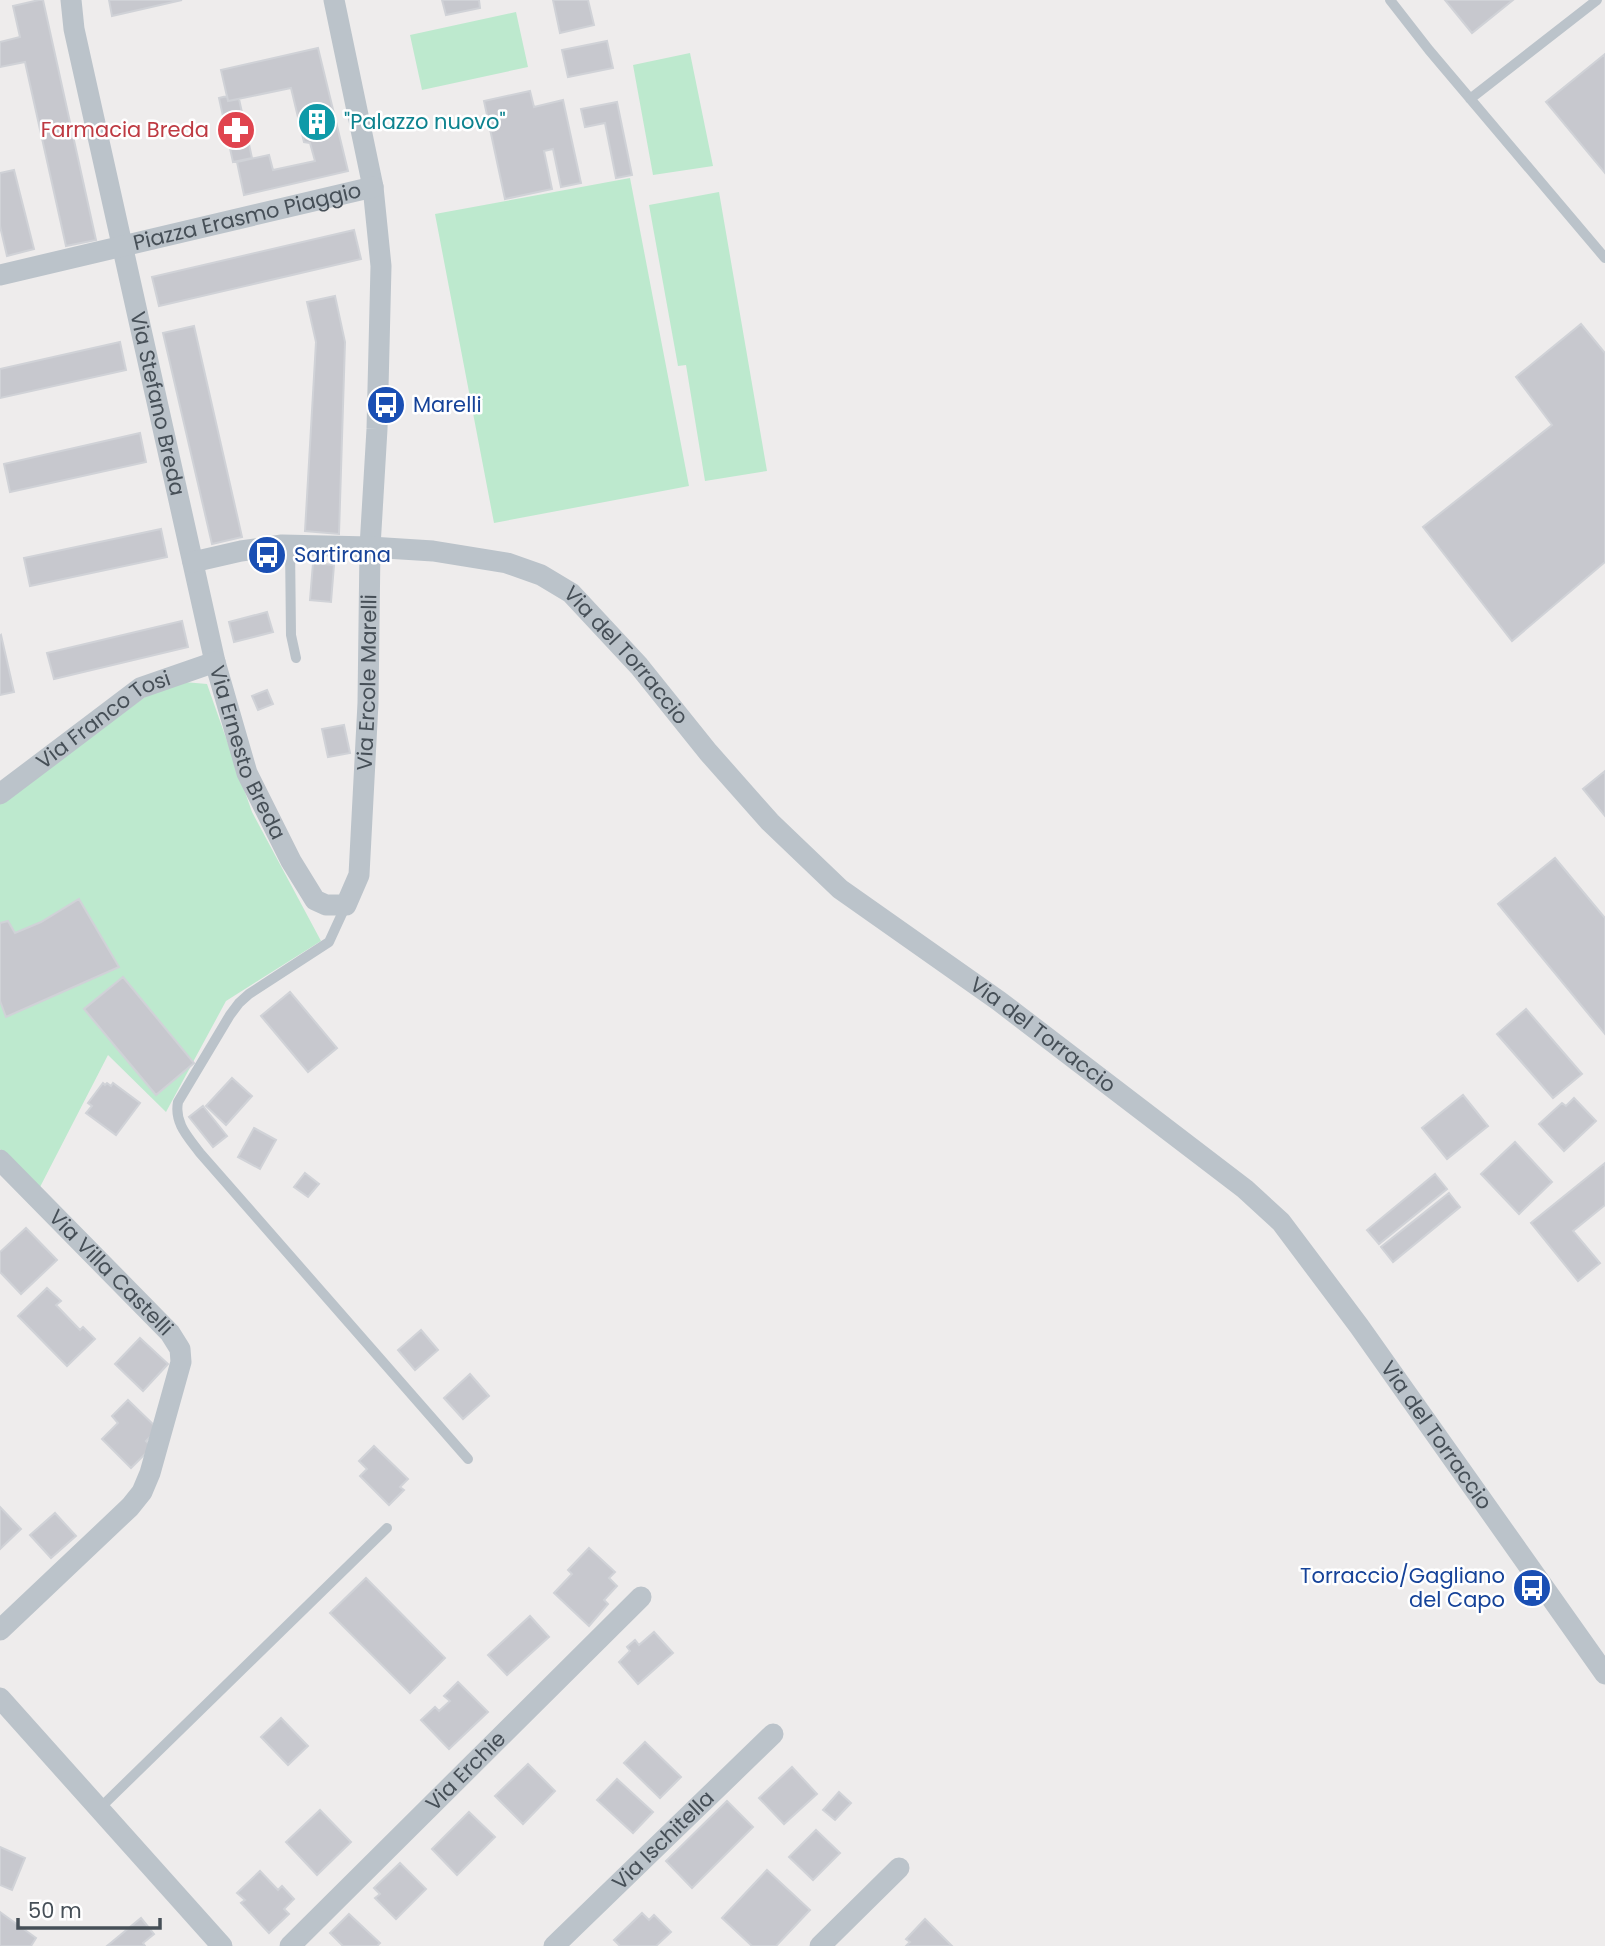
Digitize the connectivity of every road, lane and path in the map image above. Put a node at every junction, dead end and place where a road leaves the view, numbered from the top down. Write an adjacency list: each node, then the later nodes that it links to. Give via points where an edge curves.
1 (71, 0): 7 (street, Via Stefano Breda)
2 (334, 0): 6 (street, Via Ercole Marelli)
3 (1390, 0): 5 (lane)
4 (1597, 0): 5 (lane)
5 (1471, 99): 8 (lane)
6 (373, 187): 7 (street, Piazza Erasmo Piaggio); 11 (street, Via Ercole Marelli, via 381,318)
7 (121, 247): 9 (street, Piazza Erasmo Piaggio); 12 (street, Via Stefano Breda)
8 (1605, 258)
9 (0, 275)
10 (290, 545): 11 (street, Via del Torraccio); 12 (street, Via del Torraccio); 13 (lane, via 291,635)
11 (370, 547): 16 (street, Via Ercole Marelli, via 359,875); 22 (street, Via del Torraccio, via 506,563 541,575 571,593 770,822 840,889 999,1002 1245,1189 1281,1222 1359,1326)
12 (193, 562): 14 (street, Via Ernesto Breda)
13 (296, 658)
14 (215, 662): 15 (street, Via Franco Tosi, via 140,688); 16 (street, Via Ernesto Breda, via 247,773 291,861 315,900)
15 (0, 794)
16 (346, 905): 18 (lane, via 329,942 249,994 235,1009 177,1102 177,1119 200,1153)
17 (0, 1160): 21 (street, Via Villa Castelli, via 170,1333 180,1349 181,1362 142,1492)
18 (468, 1459)
19 (387, 1528): 25 (lane)
20 (642, 1597): 28 (street, Via Erchie)
21 (0, 1630)
22 (1605, 1674)
23 (0, 1698): 25 (street)
24 (773, 1734): 29 (street, Via Ischitella)
25 (99, 1808): 27 (street)
26 (899, 1868): 30 (street)
27 (222, 1946)
28 (290, 1946)
29 (554, 1946)
30 (820, 1946)

